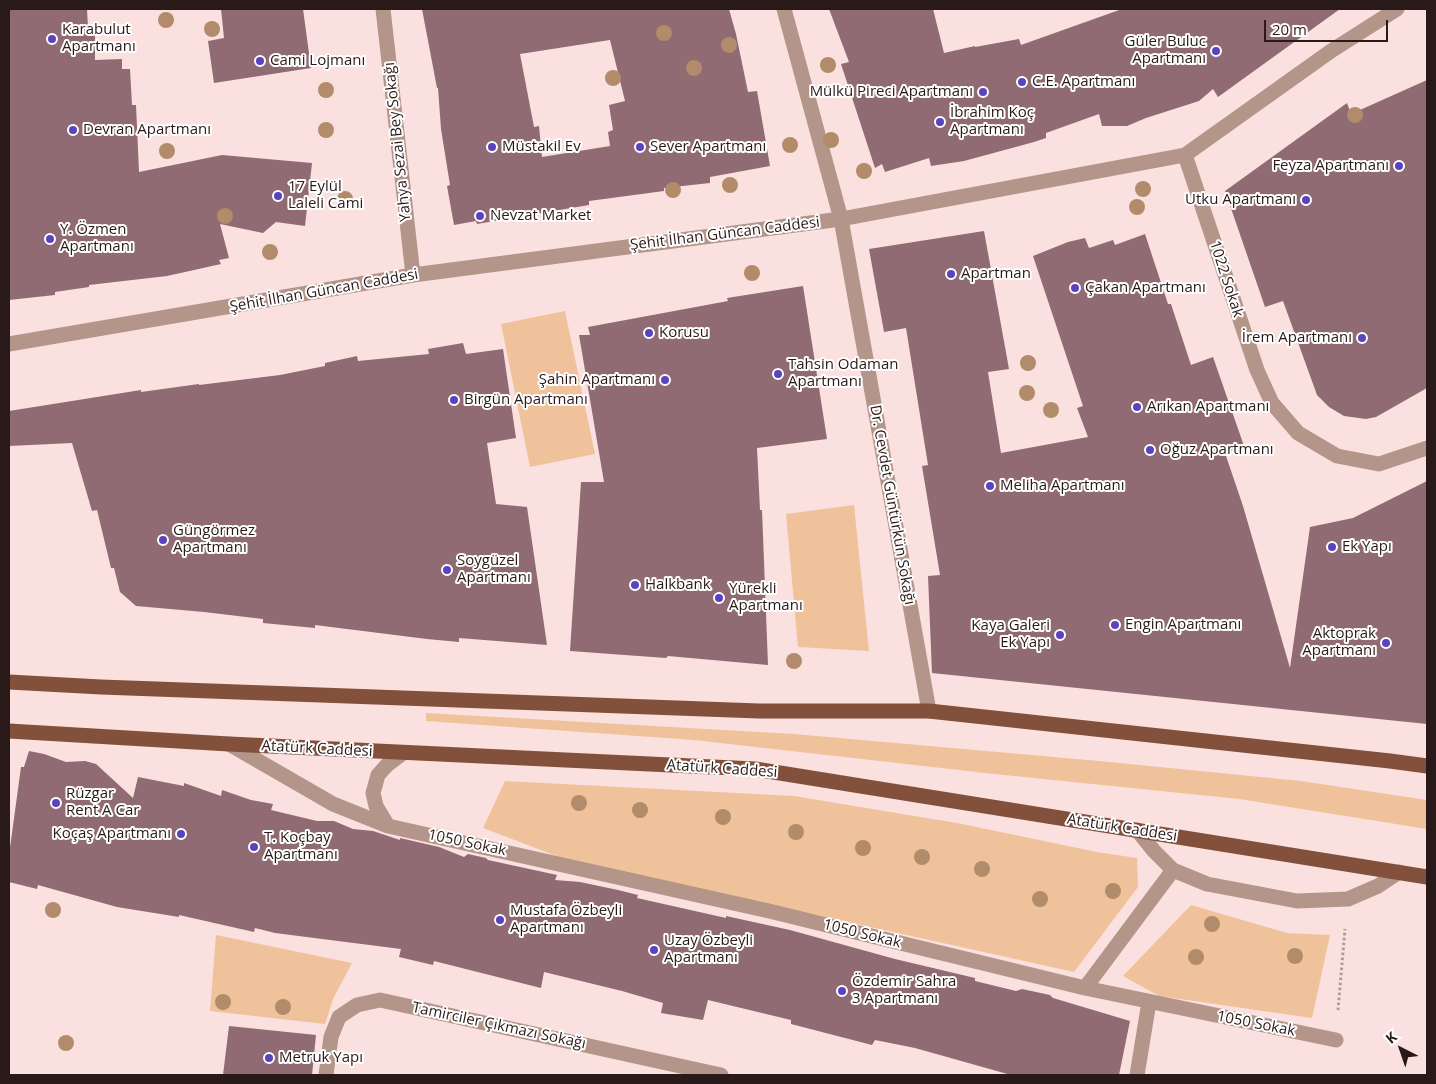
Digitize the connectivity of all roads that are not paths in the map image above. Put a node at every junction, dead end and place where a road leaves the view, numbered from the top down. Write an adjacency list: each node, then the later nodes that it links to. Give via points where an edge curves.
1 (383, 9): 6 (street, Yahya Sezai Bey Sokağı)
2 (784, 9): 5 (street, Dr. Cevdet Güntürkün Sokağı)
3 (1397, 9): 4 (street, Şehit İlhan Güncan Caddesi, via 1331,51)
4 (1185, 155): 5 (street, Şehit İlhan Güncan Caddesi); 8 (street, 1022 Sokak, via 1257,370 1272,403 1298,433 1337,456 1380,464)
5 (841, 219): 6 (street, Şehit İlhan Güncan Caddesi); 10 (street, Dr. Cevdet Güntürkün Sokağı)
6 (413, 275): 7 (street, Şehit İlhan Güncan Caddesi)
7 (9, 344)
8 (1427, 448)
9 (9, 682): 10 (main road, via 749,711)
10 (929, 711): 14 (main road)
11 (9, 731): 12 (main road, Atatürk Caddesi)
12 (229, 744): 13 (main road, Atatürk Caddesi); 15 (street, 1050 Sokak, via 333,804)
13 (404, 753): 15 (street, via 378,774 373,793 376,806); 16 (main road, Atatürk Caddesi, via 756,769)
14 (1427, 766)
15 (388, 826): 20 (street, 1050 Sokak, via 769,911)
16 (1137, 830): 17 (street); 18 (main road, Atatürk Caddesi)
17 (1174, 870): 18 (street, via 1207,884 1297,901 1348,899 1378,886); 20 (street)
18 (1399, 872): 19 (main road, Atatürk Caddesi)
19 (1427, 877)
20 (1085, 988): 21 (street, 1050 Sokak)
21 (1149, 1002): 22 (street, 1050 Sokak); 25 (street)
22 (1336, 1040)
23 (326, 1075): 24 (street, Tamirciler Çıkmazı Sokağı, via 331,1037 339,1017 357,1005 380,1000)
24 (721, 1075)
25 (1137, 1075)

